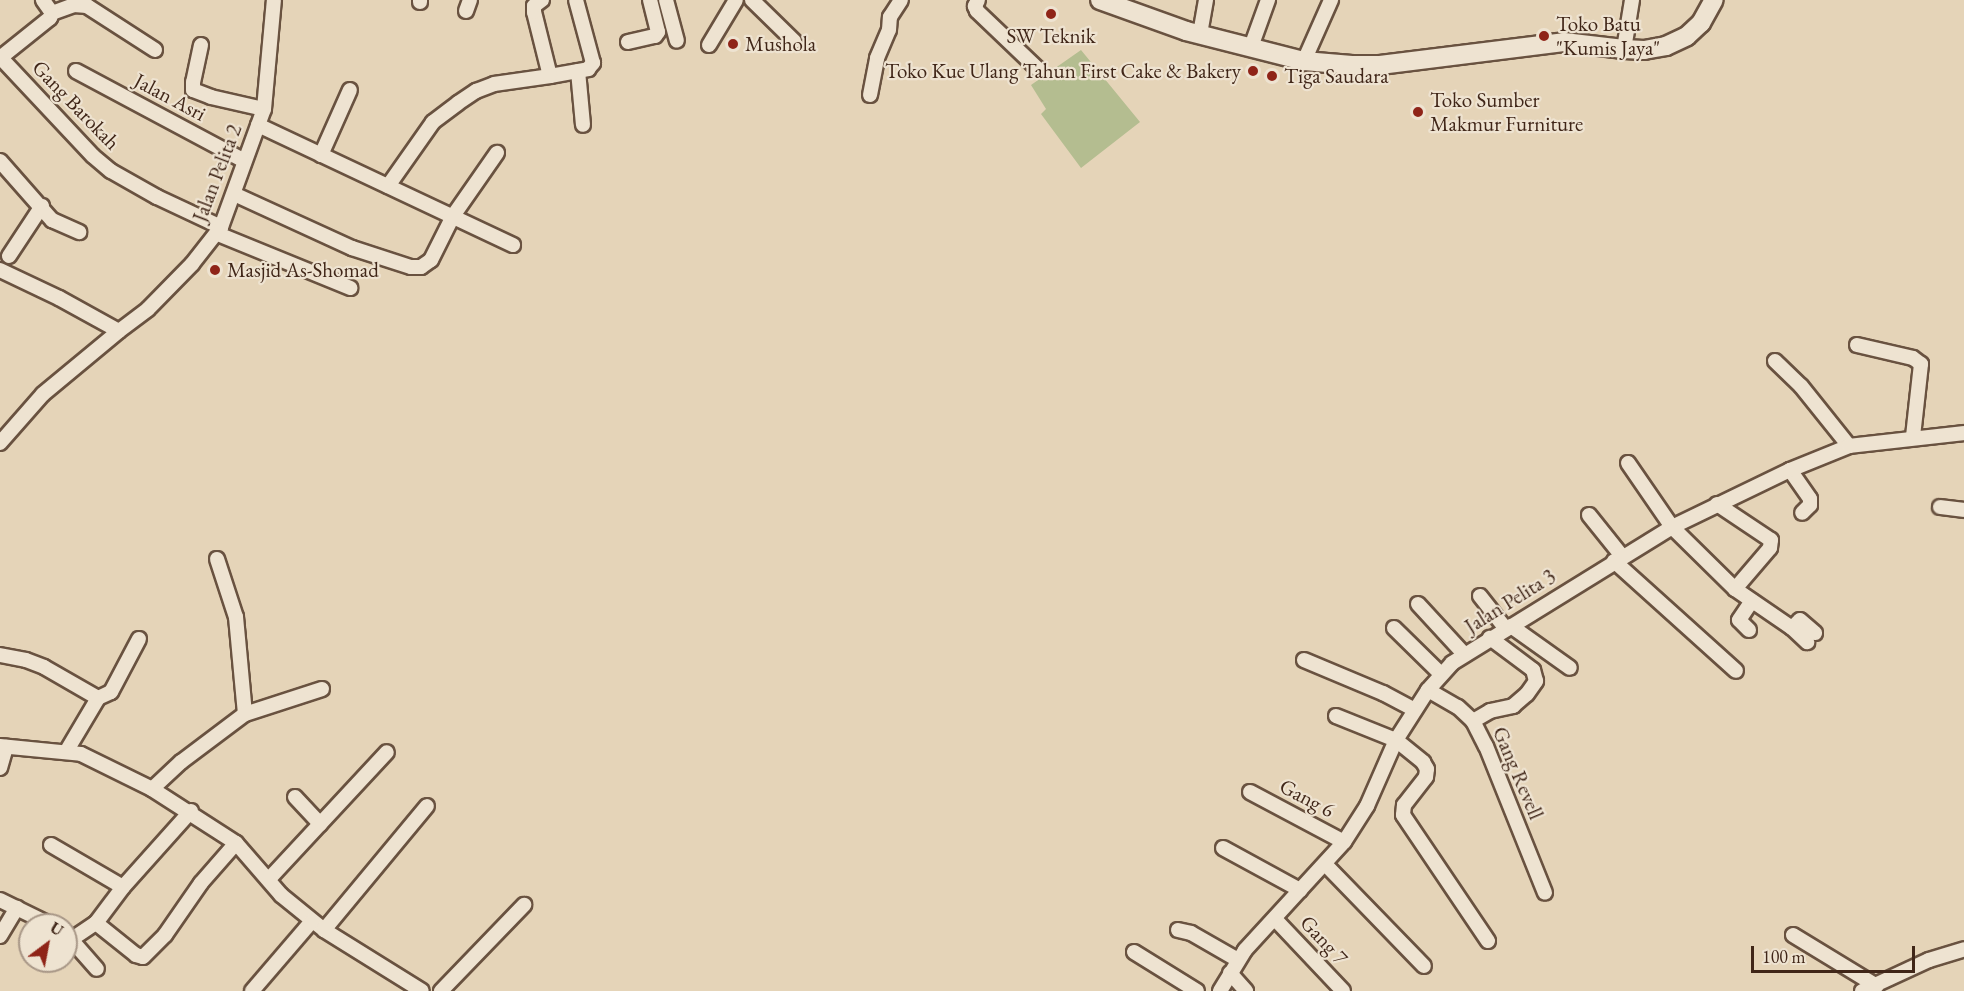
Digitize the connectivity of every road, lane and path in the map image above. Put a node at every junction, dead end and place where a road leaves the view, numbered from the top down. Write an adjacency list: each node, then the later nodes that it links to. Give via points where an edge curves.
1 (44, 0): 17 (street)
2 (274, 0): 35 (street, Jalan Pelita 2)
3 (542, 0): 32 (street, via 534,6 534,12)
4 (576, 0): 29 (street, via 593,63 588,69)
5 (650, 0): 21 (street, via 658,32)
6 (666, 0): 19 (street)
7 (752, 0): 20 (street)
8 (901, 0): 34 (street, via 890,17)
9 (978, 0): 30 (street, via 977,11)
10 (1100, 0): 18 (main road)
11 (1206, 0): 18 (street)
12 (1268, 0): 24 (street)
13 (1331, 0): 28 (street)
14 (1632, 0): 26 (street)
15 (1714, 0): 26 (main road, via 1701,23 1687,36 1666,46)
16 (726, 3): 23 (street)
17 (52, 13): 25 (street, via 74,4 87,6); 27 (street, via 46,23)
18 (1200, 34): 24 (main road)
19 (677, 41)
20 (794, 41)
21 (628, 42)
22 (201, 45): 35 (street, via 193,90)
23 (709, 45)
24 (1251, 47): 28 (main road)
25 (155, 50)
26 (1624, 50): 28 (main road, via 1564,42 1380,64)
27 (1, 58): 46 (street, Gang Barokah, via 111,171)
28 (1305, 61)
29 (578, 70): 32 (street); 37 (street)
30 (1039, 70)
31 (76, 71): 40 (street, Jalan Asri)
32 (550, 76): 42 (street, via 494,84 458,103 433,122)
33 (350, 90): 39 (street)
34 (870, 95)
35 (264, 109): 36 (street, Jalan Pelita 2)
36 (258, 125): 39 (street); 40 (street, Jalan Pelita 2)
37 (583, 125)
38 (497, 153): 45 (street)
39 (321, 155): 42 (street)
40 (243, 160): 43 (street, Jalan Pelita 2)
41 (0, 161): 44 (street)
42 (388, 186): 45 (street)
43 (234, 194): 45 (street, via 352,248 411,267 421,267 431,260); 46 (street, Jalan Pelita 2)
44 (42, 206): 47 (street, via 52,220); 49 (street)
45 (453, 216): 48 (street)
46 (219, 230): 51 (street, Gang Barokah, via 271,257); 52 (street, Jalan Pelita 2, via 192,264)
47 (79, 232)
48 (513, 245)
49 (9, 256)
50 (1, 270): 52 (street)
51 (350, 288)
52 (123, 329): 57 (street, Jalan Pelita 2, via 43,394)
53 (1857, 345): 56 (street, via 1913,358 1921,364)
54 (1775, 362): 58 (street, via 1801,386)
55 (1964, 433): 56 (street, Jalan Pelita 3)
56 (1913, 437): 58 (street, Jalan Pelita 3)
57 (1, 440)
58 (1849, 446): 60 (street, Jalan Pelita 3)
59 (1628, 463): 66 (street)
60 (1790, 470): 61 (street, Jalan Pelita 3); 64 (street, via 1809,499 1810,505)
61 (1717, 504): 66 (street, Jalan Pelita 3); 69 (street, via 1771,540 1770,548)
62 (1940, 507): 63 (street)
63 (1964, 510)
64 (1802, 513)
65 (1589, 515): 68 (street)
66 (1672, 527): 68 (street, Jalan Pelita 3); 69 (street)
67 (217, 559): 89 (street, via 236,617)
68 (1618, 559): 74 (street, Jalan Pelita 3); 83 (street)
69 (1735, 589): 71 (street)
70 (1480, 596): 74 (street)
71 (1752, 601): 75 (street, via 1739,620); 77 (street)
72 (1418, 604): 79 (street)
73 (1394, 628): 84 (street)
74 (1509, 628): 76 (street, Jalan Pelita 3); 82 (street)
75 (1749, 630)
76 (1490, 638): 79 (street, Jalan Pelita 3); 91 (street, via 1533,670 1536,681 1513,706 1490,711)
77 (1811, 638)
78 (139, 639): 87 (street, via 111,692)
79 (1464, 654): 84 (street, Jalan Pelita 3)
80 (0, 655): 87 (street, via 44,667)
81 (1304, 660): 88 (street)
82 (1570, 668)
83 (1736, 671)
84 (1441, 674): 86 (street, Jalan Pelita 3)
85 (322, 689): 89 (street)
86 (1428, 690): 88 (street, Jalan Pelita 3); 91 (street, Gang Revell, via 1458,707)
87 (98, 698): 94 (street)
88 (1415, 710): 92 (street, Jalan Pelita 3)
89 (245, 714): 97 (street)
90 (1336, 716): 92 (street)
91 (1473, 721): 111 (street, Gang Revell)
92 (1396, 740): 103 (street, Jalan Pelita 3, via 1367,806); 123 (street, via 1426,769 1426,777 1402,810 1406,821)
93 (3, 747): 94 (street); 96 (street)
94 (66, 752): 97 (street, via 98,760)
95 (387, 752): 102 (street)
96 (0, 768)
97 (152, 789): 101 (street)
98 (1250, 792): 103 (street, Gang 6)
99 (295, 797): 102 (street)
100 (427, 806): 118 (street)
101 (190, 811): 104 (street); 109 (street)
102 (320, 824): 108 (street)
103 (1344, 842): 107 (street, Jalan Pelita 3)
104 (237, 843): 108 (street); 117 (street, via 143,957)
105 (51, 845): 109 (street)
106 (1223, 848): 110 (street)
107 (1325, 864): 110 (street, Jalan Pelita 3); 128 (street)
108 (268, 879): 118 (street)
109 (123, 887): 117 (street)
110 (1300, 890): 116 (street, Jalan Pelita 3)
111 (1545, 893)
112 (0, 900): 114 (street)
113 (524, 905): 134 (street)
114 (17, 908): 115 (street); 122 (street)
115 (27, 913)
116 (1275, 918): 127 (street, Jalan Pelita 3); 138 (street, Gang 7)
117 (96, 923): 120 (street)
118 (318, 925): 132 (street); 133 (street)
119 (1178, 930): 127 (street, via 1191,933)
120 (78, 932)
121 (1793, 935): 131 (street)
122 (0, 936)
123 (1488, 942)
124 (78, 947): 129 (street)
125 (1964, 949): 131 (street, via 1929,960)
126 (1134, 952): 135 (street)
127 (1238, 960): 130 (street, Jalan Pelita 3)
128 (1424, 966)
129 (97, 969)
130 (1230, 973): 136 (street, Jalan Pelita 3); 137 (street)
131 (1877, 986): 139 (street)
132 (252, 991)
133 (422, 991)
134 (441, 991)
135 (1197, 991)
136 (1220, 991)
137 (1246, 991)
138 (1343, 991)
139 (1862, 991)

